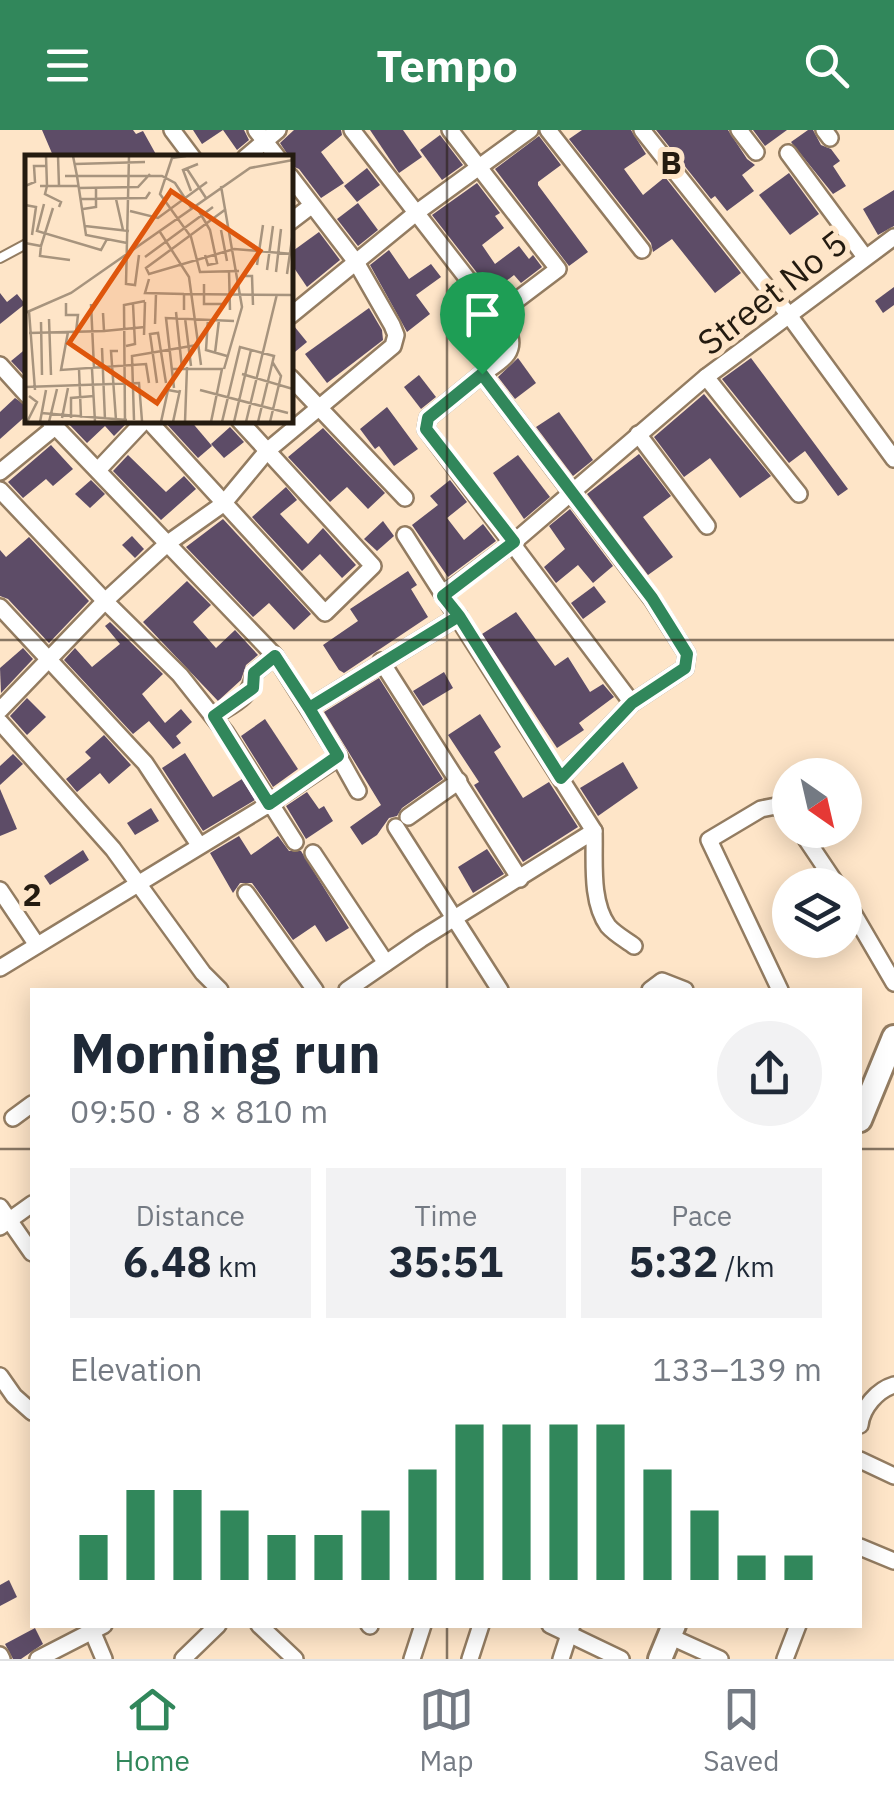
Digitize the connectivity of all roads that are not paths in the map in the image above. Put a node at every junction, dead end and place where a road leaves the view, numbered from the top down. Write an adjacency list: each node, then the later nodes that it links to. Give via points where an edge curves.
1 (172, 130): 11 (street)
2 (352, 130): 16 (street)
3 (450, 130): 13 (street)
4 (530, 130): 13 (street)
5 (548, 130): 20 (street)
6 (642, 130): 26 (street)
7 (739, 130): 9 (street)
8 (266, 133): 12 (street)
9 (756, 152)
10 (788, 153): 21 (street)
11 (191, 155)
12 (248, 155)
13 (478, 168): 16 (street); 24 (street, via 558,268)
14 (292, 179): 15 (street)
15 (311, 206): 17 (street); 23 (street)
16 (416, 213): 23 (street); 28 (street, via 513,342 509,354)
17 (292, 220)
18 (894, 239): 21 (street, Street No 5)
19 (25, 246): 22 (lane)
20 (642, 250)
21 (865, 257): 26 (street, Street No 5)
22 (0, 258)
23 (356, 262): 25 (street); 32 (street, via 396,335 393,346)
24 (513, 304)
25 (292, 314)
26 (788, 314): 29 (street, Street No 5); 39 (street)
27 (0, 365): 31 (street)
28 (482, 374): 43 (street); 49 (street, via 428,418 426,429)
29 (706, 376): 37 (street); 44 (street, Street No 5)
30 (292, 379): 32 (street)
31 (25, 393)
32 (321, 408): 38 (street); 45 (street)
33 (145, 422): 40 (street)
34 (149, 422): 46 (street)
35 (241, 422): 38 (street)
36 (52, 423): 40 (street); 41 (street)
37 (638, 434): 43 (street); 47 (street)
38 (267, 450): 46 (street); 46 (street, via 374,566 325,613)
39 (894, 459)
40 (98, 470): 50 (street)
41 (0, 472)
42 (0, 490): 52 (street)
43 (572, 492): 49 (street); 58 (street, via 687,654 680,672)
44 (799, 494)
45 (405, 498)
46 (223, 504): 50 (street)
47 (707, 526)
48 (404, 534): 51 (street)
49 (514, 542): 51 (street); 58 (street)
50 (168, 543): 52 (street); 55 (street)
51 (443, 596): 54 (street)
52 (104, 601): 56 (street); 61 (street)
53 (0, 607): 56 (street)
54 (459, 616): 57 (street); 64 (street)
55 (275, 656): 59 (street); 61 (street, via 254,673 246,695)
56 (48, 660): 60 (street); 71 (street, via 145,764)
57 (381, 661): 59 (street); 65 (street)
58 (632, 703): 64 (street)
59 (309, 708): 63 (street)
60 (0, 710)
61 (214, 716): 67 (street)
62 (0, 722): 74 (street, via 114,849)
63 (338, 756): 66 (street); 67 (street)
64 (561, 778): 69 (street)
65 (459, 780): 73 (street); 77 (street, via 402,822)
66 (358, 792)
67 (269, 804): 70 (street); 71 (street)
68 (772, 807): 90 (street, via 709,840)
69 (594, 830): 73 (street); 80 (street, via 596,892 605,921)
70 (294, 842)
71 (199, 845): 74 (street)
72 (313, 853): 81 (street)
73 (520, 879): 77 (street)
74 (136, 884): 79 (street); 84 (street)
75 (0, 890): 79 (street)
76 (246, 893): 85 (street)
77 (456, 917): 81 (street); 87 (street)
78 (862, 928): 83 (street)
79 (37, 945): 82 (street)
80 (634, 946)
81 (386, 964): 86 (street)
82 (0, 968)
83 (894, 983)
84 (218, 988)
85 (313, 988)
86 (351, 988)
87 (499, 988)
88 (653, 988): 89 (street, via 662,981)
89 (680, 988)
90 (779, 988)
91 (894, 1037): 93 (street)
92 (30, 1105): 94 (street)
93 (862, 1115)
94 (13, 1118)
95 (30, 1205): 96 (street)
96 (3, 1218): 97 (street)
97 (30, 1251)
98 (0, 1376): 100 (street)
99 (894, 1385): 103 (street)
100 (14, 1396): 101 (street); 102 (street)
101 (30, 1410)
102 (0, 1411)
103 (862, 1415)
104 (862, 1461): 105 (street)
105 (894, 1476)
106 (862, 1548): 107 (street)
107 (894, 1562)
108 (215, 1628): 118 (street)
109 (263, 1628): 119 (street)
110 (422, 1628): 120 (street)
111 (480, 1628): 121 (street)
112 (797, 1628): 126 (street)
113 (99, 1629): 116 (street); 117 (street)
114 (570, 1629): 122 (street); 123 (street)
115 (672, 1630): 124 (street); 125 (street)
116 (38, 1659)
117 (104, 1659)
118 (183, 1659)
119 (295, 1659)
120 (412, 1659)
121 (470, 1659)
122 (561, 1659)
123 (621, 1659)
124 (660, 1659)
125 (720, 1659)
126 (786, 1659)

